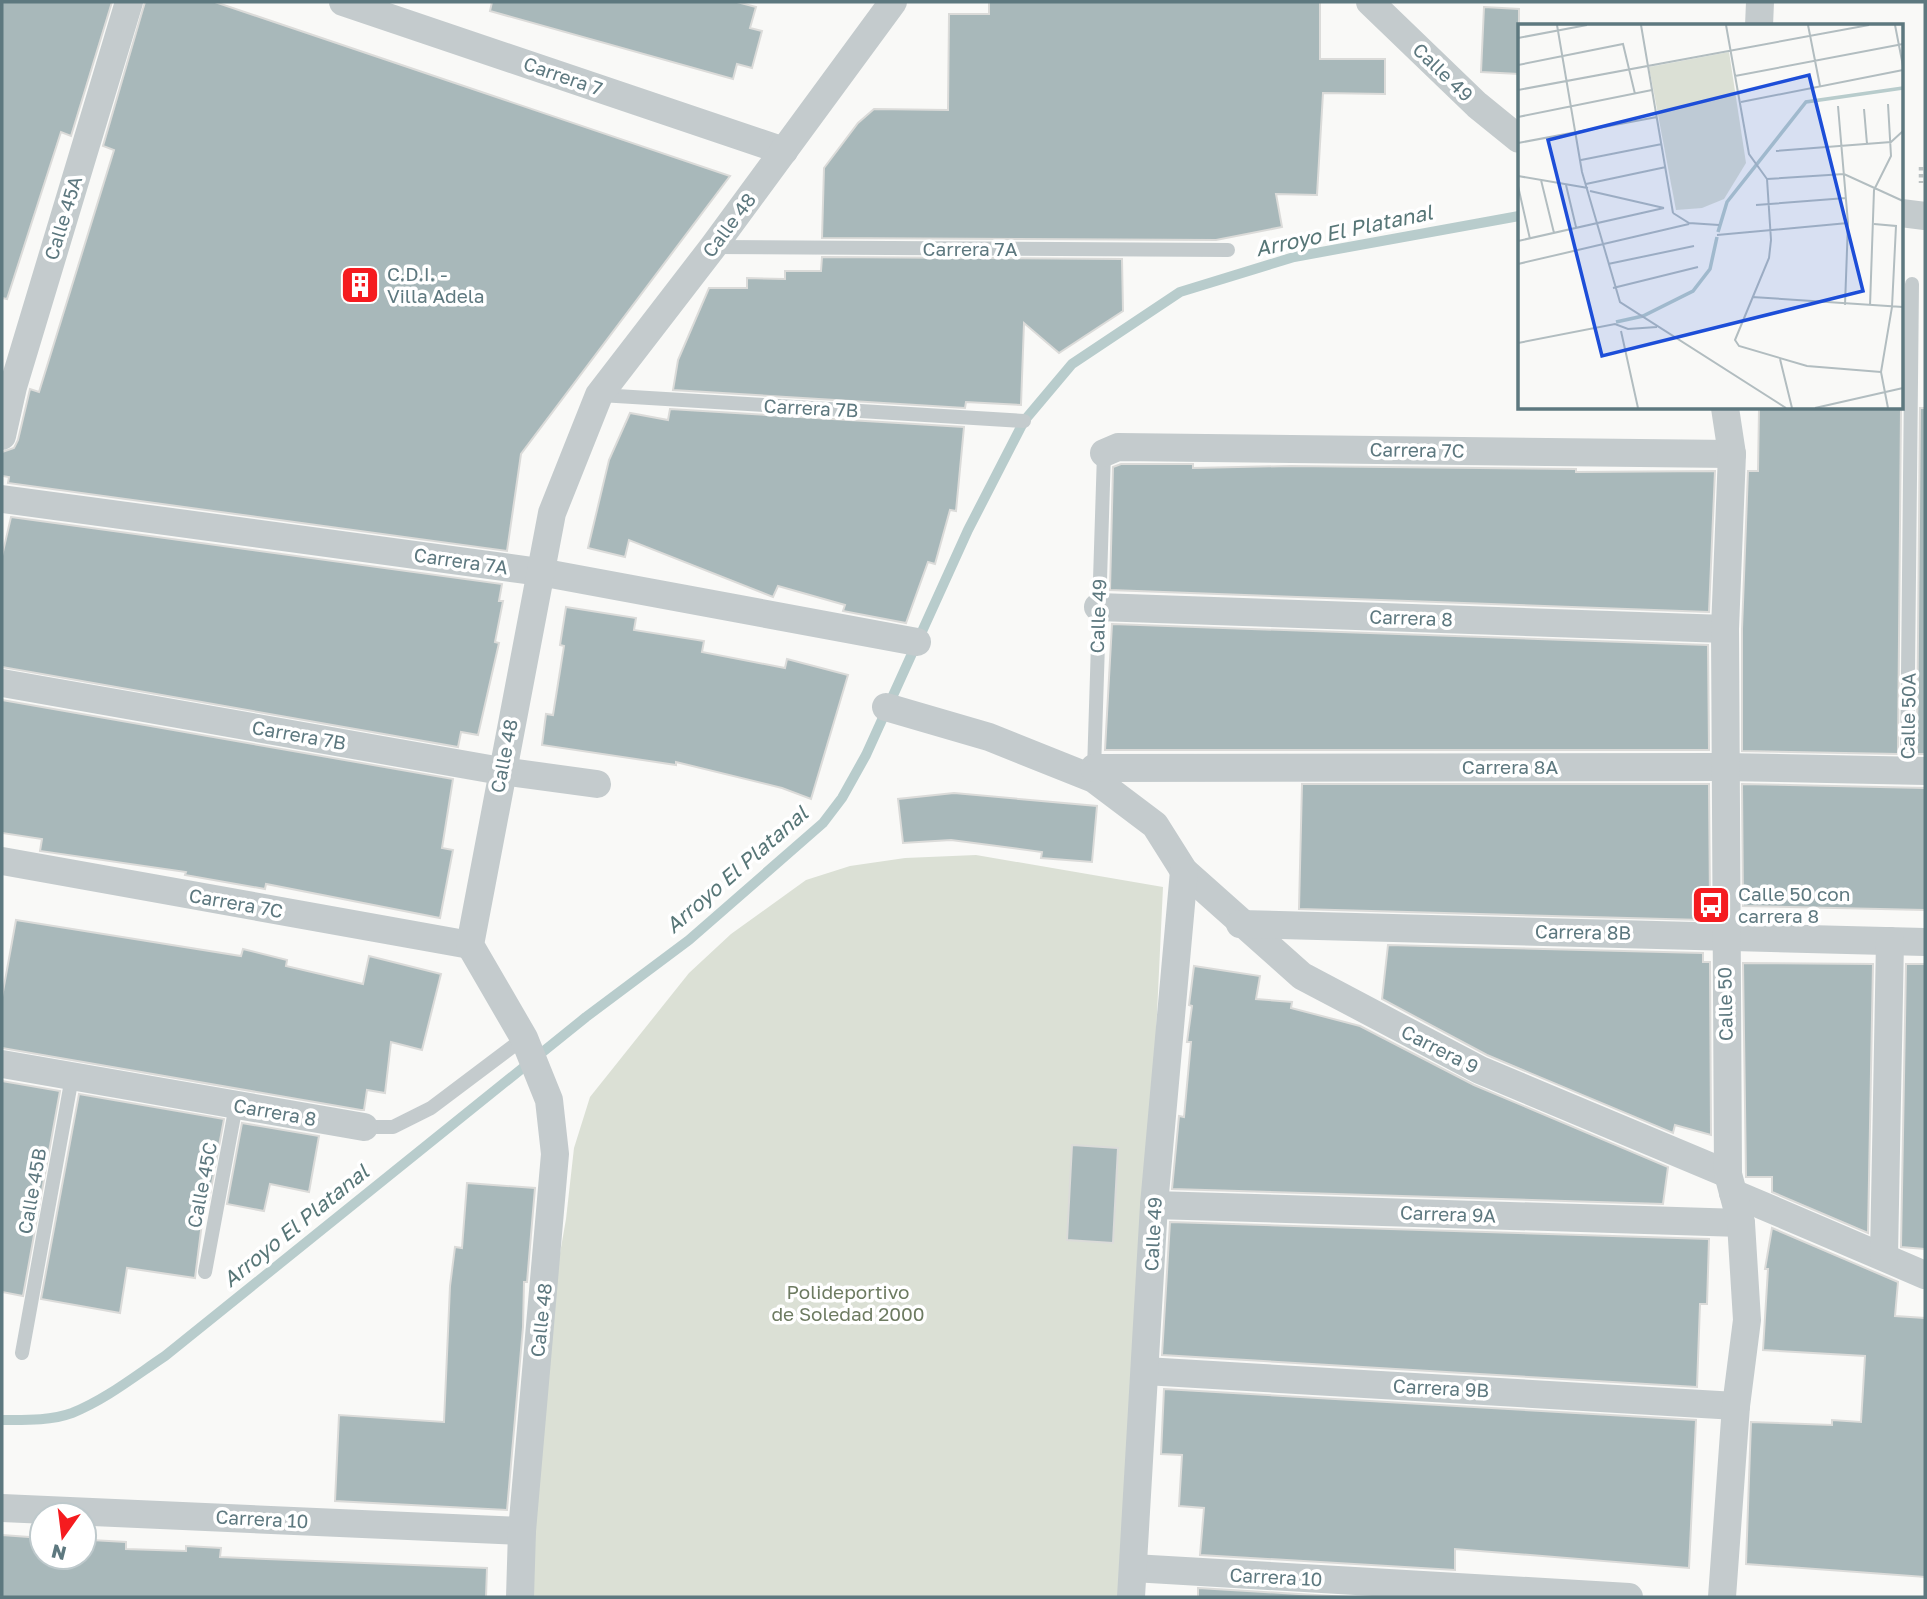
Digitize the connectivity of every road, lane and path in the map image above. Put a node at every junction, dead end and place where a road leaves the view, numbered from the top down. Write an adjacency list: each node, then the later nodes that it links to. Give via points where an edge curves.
1 (129, 2): 19 (street, Calle 45A)
2 (343, 2): 10 (street, Carrera 7)
3 (893, 2): 10 (street, Calle 48)
4 (1370, 2): 7 (street, Calle 49)
5 (1760, 2): 6 (street)
6 (1759, 24)
7 (1477, 105): 8 (street); 9 (street, Calle 49)
8 (1518, 112)
9 (1518, 138)
10 (784, 151): 13 (street, Calle 48)
11 (1902, 213): 12 (street)
12 (1925, 216)
13 (713, 247): 14 (lane, Carrera 7A); 16 (street, Calle 48)
14 (1227, 250)
15 (1912, 284): 31 (lane, Calle 50A)
16 (598, 395): 18 (lane, Carrera 7B); 23 (street, Calle 48, via 552,513)
17 (1725, 410): 21 (street, Calle 50)
18 (1024, 421)
19 (2, 436)
20 (1104, 453): 21 (street, Carrera 7C, via 1118,447); 24 (lane, Calle 49)
21 (1732, 454): 25 (street, Calle 50)
22 (2, 499): 23 (street, Carrera 7A)
23 (540, 572): 26 (street, Carrera 7A); 30 (street, Calle 48)
24 (1098, 607): 25 (street, Carrera 8); 32 (lane, Calle 49)
25 (1725, 629): 29 (street, Calle 50)
26 (917, 642)
27 (2, 682): 30 (street, Carrera 7B)
28 (886, 707): 32 (street)
29 (1724, 767): 31 (street, Carrera 8A); 32 (street, Carrera 8A); 37 (street, Calle 50)
30 (501, 771): 33 (street, Carrera 7B); 40 (street, Calle 48)
31 (1916, 771)
32 (1094, 774): 35 (street, Carrera 9, via 1155,825)
33 (597, 784)
34 (2, 860): 40 (street, Carrera 7C)
35 (1184, 871): 36 (street, Carrera 9); 47 (street, Calle 49)
36 (1240, 924): 37 (street, Carrera 8B); 46 (street, Carrera 9, via 1302,976 1480,1070)
37 (1724, 935): 38 (street, Carrera 8B); 46 (street, Calle 50)
38 (1890, 942): 39 (street, Carrera 8B); 49 (street)
39 (1925, 942)
40 (470, 945): 41 (street, Calle 48)
41 (524, 1038): 45 (lane, Carrera 8, via 431,1108 393,1127); 56 (street, Calle 48, via 549,1100 555,1154)
42 (2, 1064): 43 (street, Carrera 8)
43 (72, 1077): 44 (street, Carrera 8); 52 (lane, Calle 45B)
44 (236, 1105): 45 (street, Carrera 8); 50 (lane, Calle 45C)
45 (364, 1127)
46 (1731, 1183): 48 (street, Calle 50); 49 (street, Carrera 9)
47 (1154, 1205): 48 (street, Carrera 9A); 53 (street, Calle 49)
48 (1741, 1223): 54 (street, Calle 50, via 1747,1320)
49 (1884, 1256): 51 (street, Carrera 9)
50 (205, 1272)
51 (1925, 1275)
52 (22, 1353)
53 (1145, 1371): 54 (street, Carrera 9B); 57 (street, Calle 49)
54 (1736, 1406): 61 (street, Calle 50)
55 (2, 1508): 56 (street, Carrera 10)
56 (522, 1531): 58 (street, Calle 48)
57 (1133, 1568): 59 (street, Calle 49); 60 (street, Carrera 10)
58 (520, 1597)
59 (1131, 1597)
60 (1629, 1597)
61 (1722, 1597)

